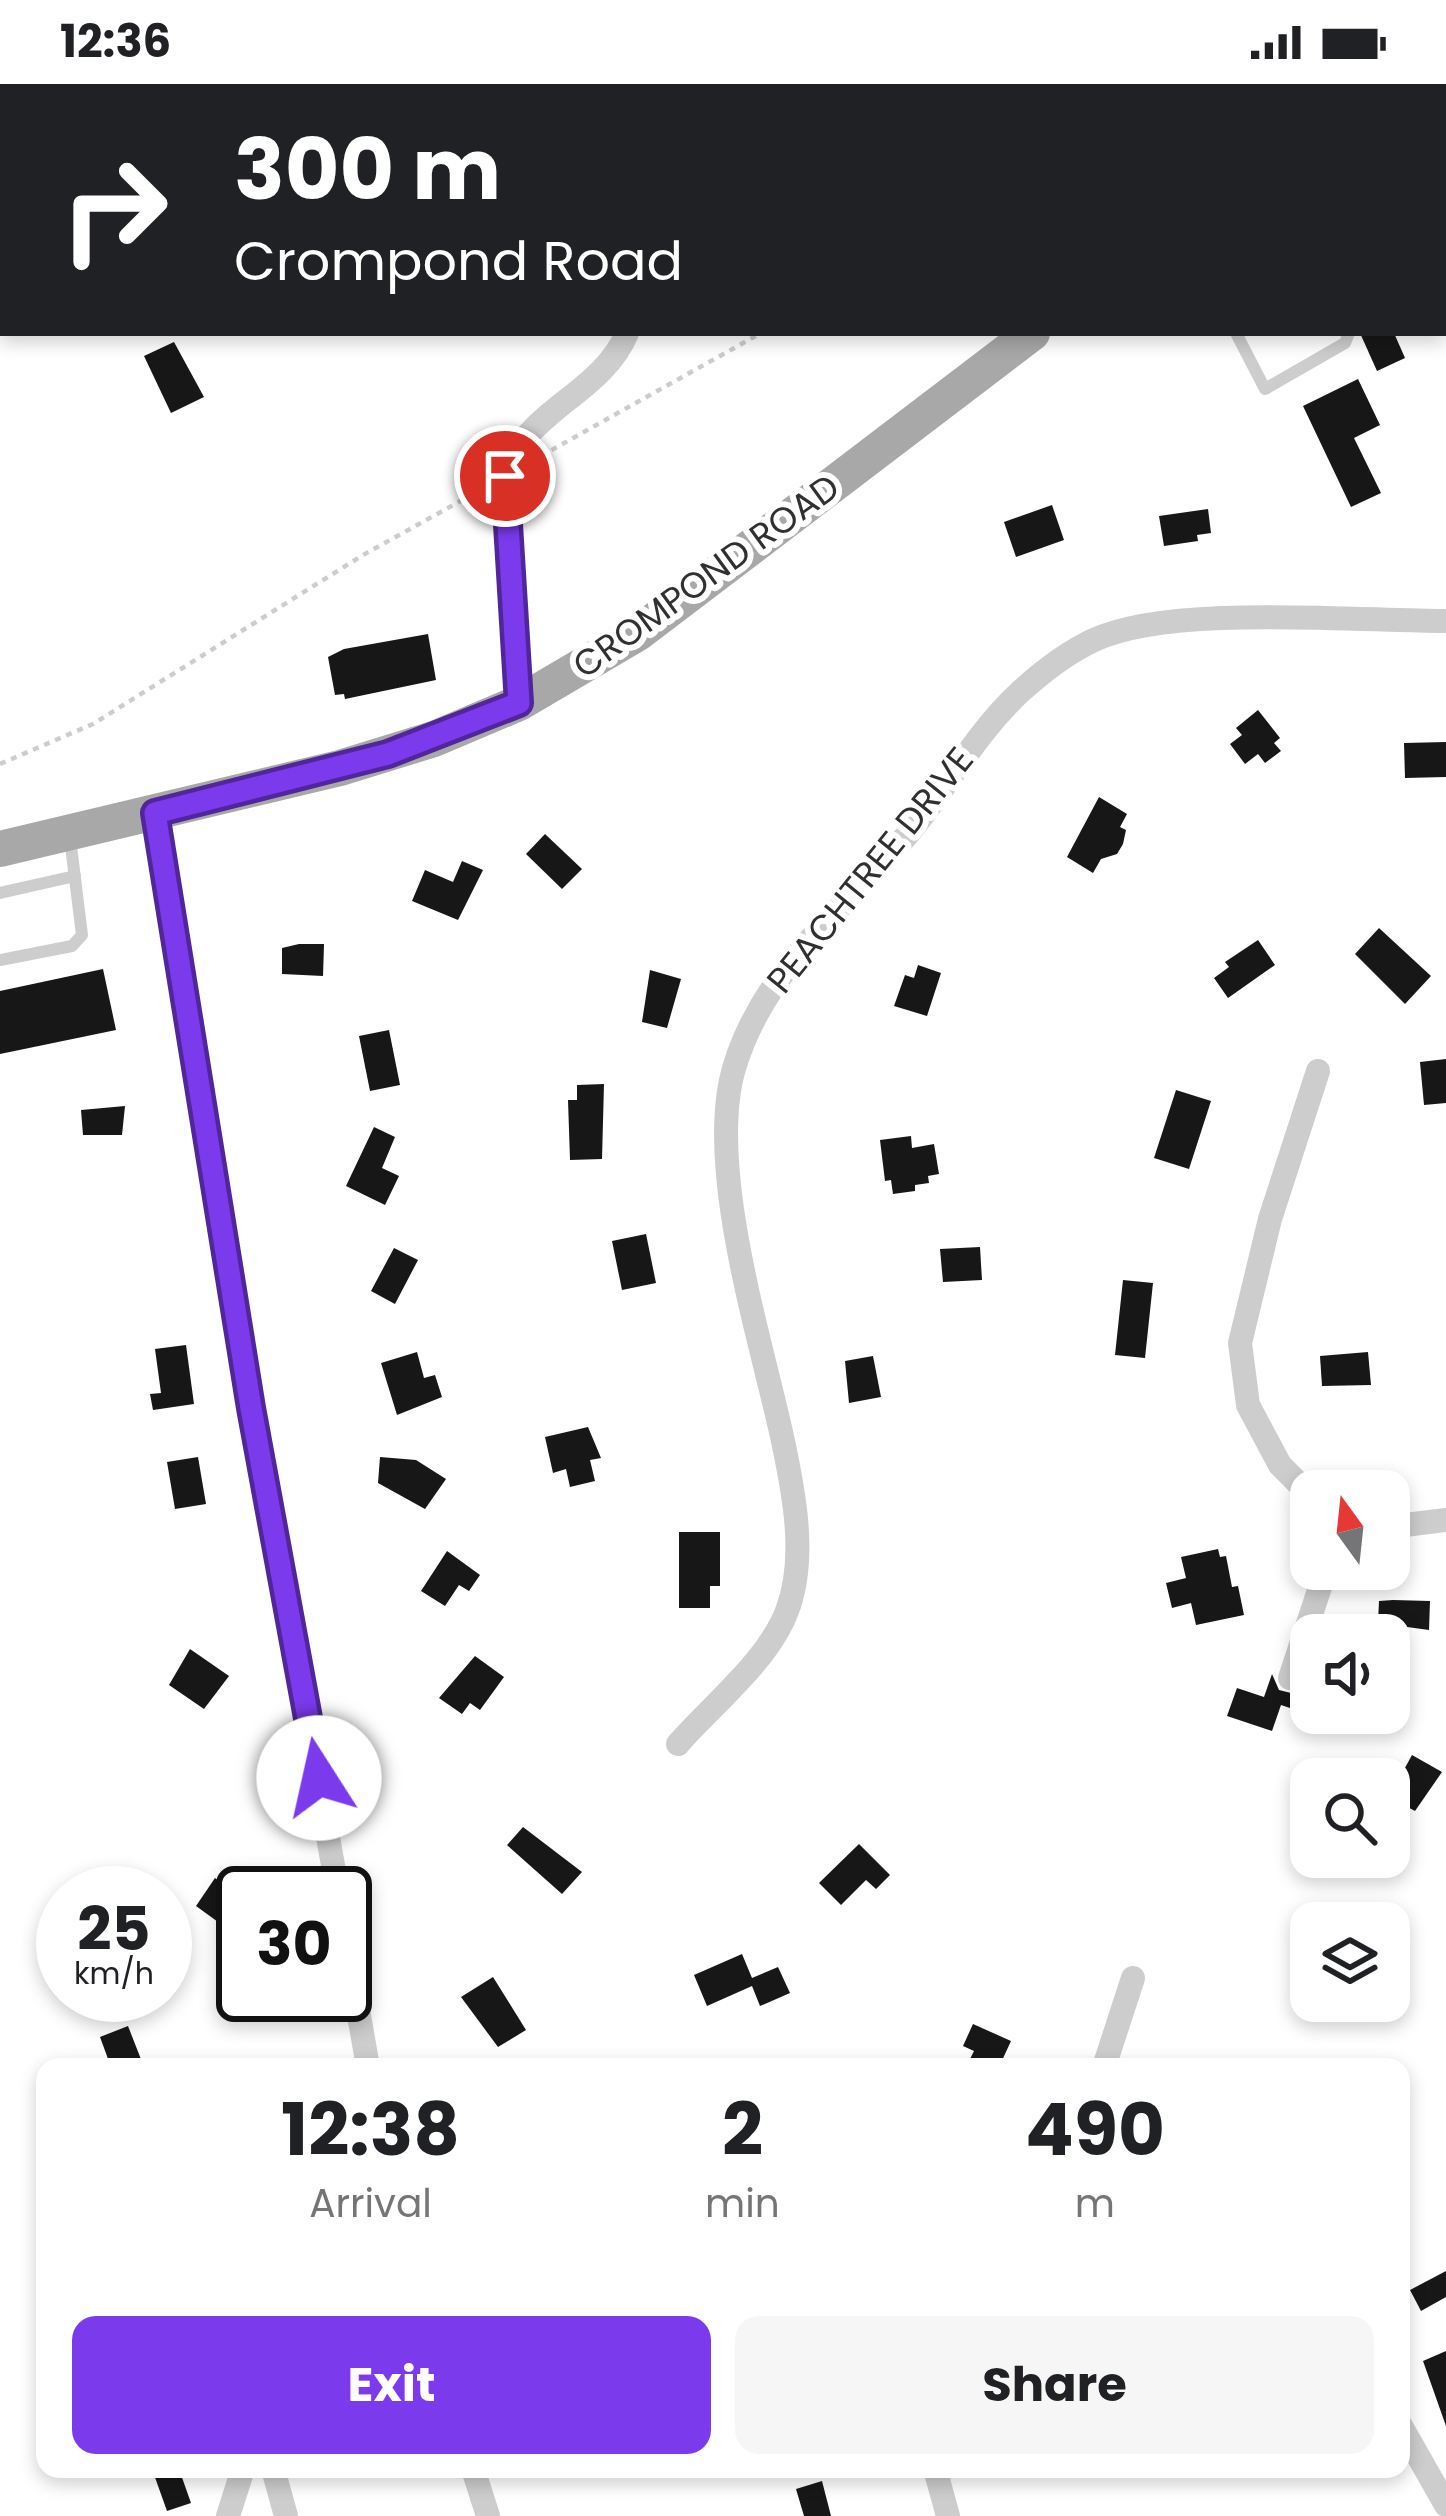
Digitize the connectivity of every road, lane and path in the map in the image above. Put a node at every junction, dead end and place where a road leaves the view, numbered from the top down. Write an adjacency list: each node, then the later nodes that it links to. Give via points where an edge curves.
1 (625, 336): 6 (street, via 602,372 517,444)
2 (756, 336): 6 (path)
3 (1028, 336): 8 (main road, CROMPOND ROAD, via 638,633)
4 (1238, 336): 5 (lane, via 1265,389)
5 (1348, 336)
6 (505, 476): 8 (street); 9 (path, via 93,724)
7 (1446, 621): 20 (street, PEACHTREE DRIVE, via 1160,622 1097,638 1057,661 970,743 908,833 815,927 777,982 734,1065 724,1125 728,1182 792,1486 795,1585 773,1640)
8 (519, 703): 10 (main road, CROMPOND ROAD, via 388,754)
9 (0, 764)
10 (155, 813): 11 (main road, CROMPOND ROAD); 21 (street)
11 (69, 833): 12 (main road, CROMPOND ROAD); 13 (lane)
12 (0, 849)
13 (75, 876): 14 (lane); 15 (lane, via 82,935 72,946)
14 (0, 893)
15 (0, 960)
16 (1318, 1072): 17 (street, via 1240,1343 1248,1405)
17 (1290, 1475)
18 (1446, 1520): 19 (street)
19 (1410, 1524)
20 (678, 1744)
21 (333, 1866)
22 (1133, 1978): 25 (street)
23 (360, 2022): 24 (street)
24 (366, 2058)
25 (1107, 2058)
26 (1410, 2442): 31 (street)
27 (240, 2478): 32 (street)
28 (275, 2478): 33 (street)
29 (476, 2478): 34 (street)
30 (937, 2478): 35 (street)
31 (1446, 2505)
32 (228, 2516)
33 (286, 2516)
34 (488, 2516)
35 (948, 2516)

